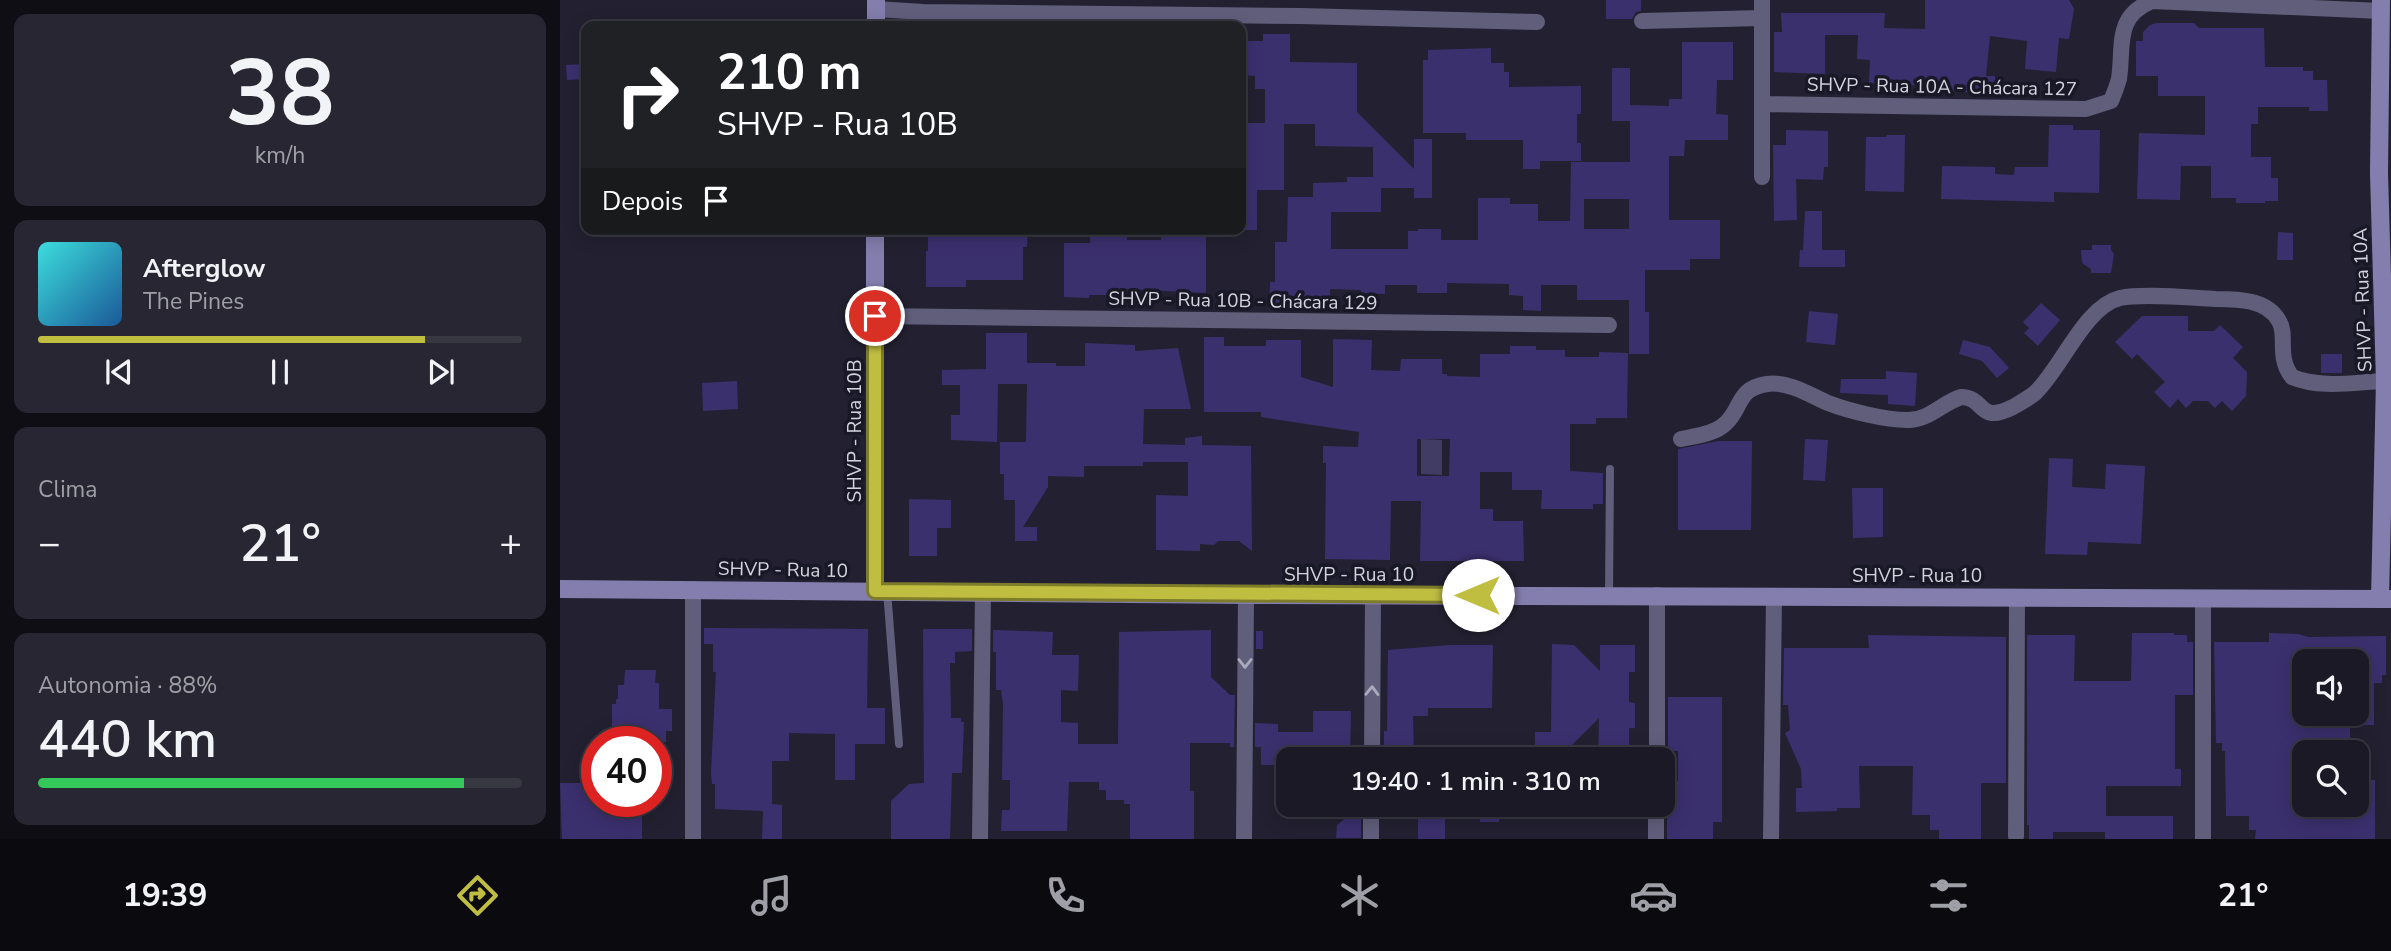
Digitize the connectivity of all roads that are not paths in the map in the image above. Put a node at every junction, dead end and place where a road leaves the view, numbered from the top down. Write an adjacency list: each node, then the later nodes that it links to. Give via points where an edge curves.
1 (1762, 0): 4 (street)
2 (2381, 6): 7 (street, SHVP - Rua 10A); 8 (street, SHVP - Rua 10A - Chácara 127, via 2152,1 2140,6 2124,26 2118,82 2111,101 2086,109)
3 (876, 12): 6 (street)
4 (1762, 18): 5 (street); 8 (street)
5 (1642, 21)
6 (1537, 22)
7 (2386, 68): 9 (street, SHVP - Rua 10A)
8 (1763, 104): 10 (street)
9 (2385, 173): 14 (street, SHVP - Rua 10A)
10 (1762, 177)
11 (876, 235): 12 (street, SHVP - Rua 10B)
12 (875, 316): 13 (street, SHVP - Rua 10B - Chácara 129); 19 (street, SHVP - Rua 10B)
13 (1609, 326)
14 (2385, 381): 15 (street, via 2321,384 2292,377 2283,360 2280,322 2255,302 2120,298 2092,318 2036,393 1998,413 1984,412 1976,402 1961,397 1923,419 1906,421 1831,404 1771,383 1740,397 1728,422 1717,429); 28 (street, SHVP - Rua 10A)
15 (1681, 439)
16 (1610, 468): 23 (lane)
17 (560, 589): 18 (street, SHVP - Rua 10)
18 (693, 589): 19 (street, SHVP - Rua 10); 35 (street)
19 (881, 591): 20 (street, SHVP - Rua 10); 29 (lane)
20 (983, 592): 21 (street, SHVP - Rua 10); 36 (street)
21 (1246, 595): 22 (street, SHVP - Rua 10); 37 (street, one-way to 37)
22 (1373, 595): 23 (street, SHVP - Rua 10); 30 (street, one-way to 22)
23 (1609, 595): 24 (street, SHVP - Rua 10)
24 (1657, 595): 25 (street, SHVP - Rua 10); 31 (street)
25 (1774, 596): 26 (street, SHVP - Rua 10); 40 (street)
26 (2017, 597): 27 (street, SHVP - Rua 10); 34 (street)
27 (2203, 598): 28 (street, SHVP - Rua 10); 41 (street)
28 (2385, 599)
29 (899, 744)
30 (1372, 747)
31 (1657, 747)
32 (1371, 817): 38 (street)
33 (1656, 817): 39 (street)
34 (2016, 836)
35 (693, 839)
36 (980, 839)
37 (1244, 839)
38 (1371, 839)
39 (1656, 839)
40 (1771, 839)
41 (2203, 839)

